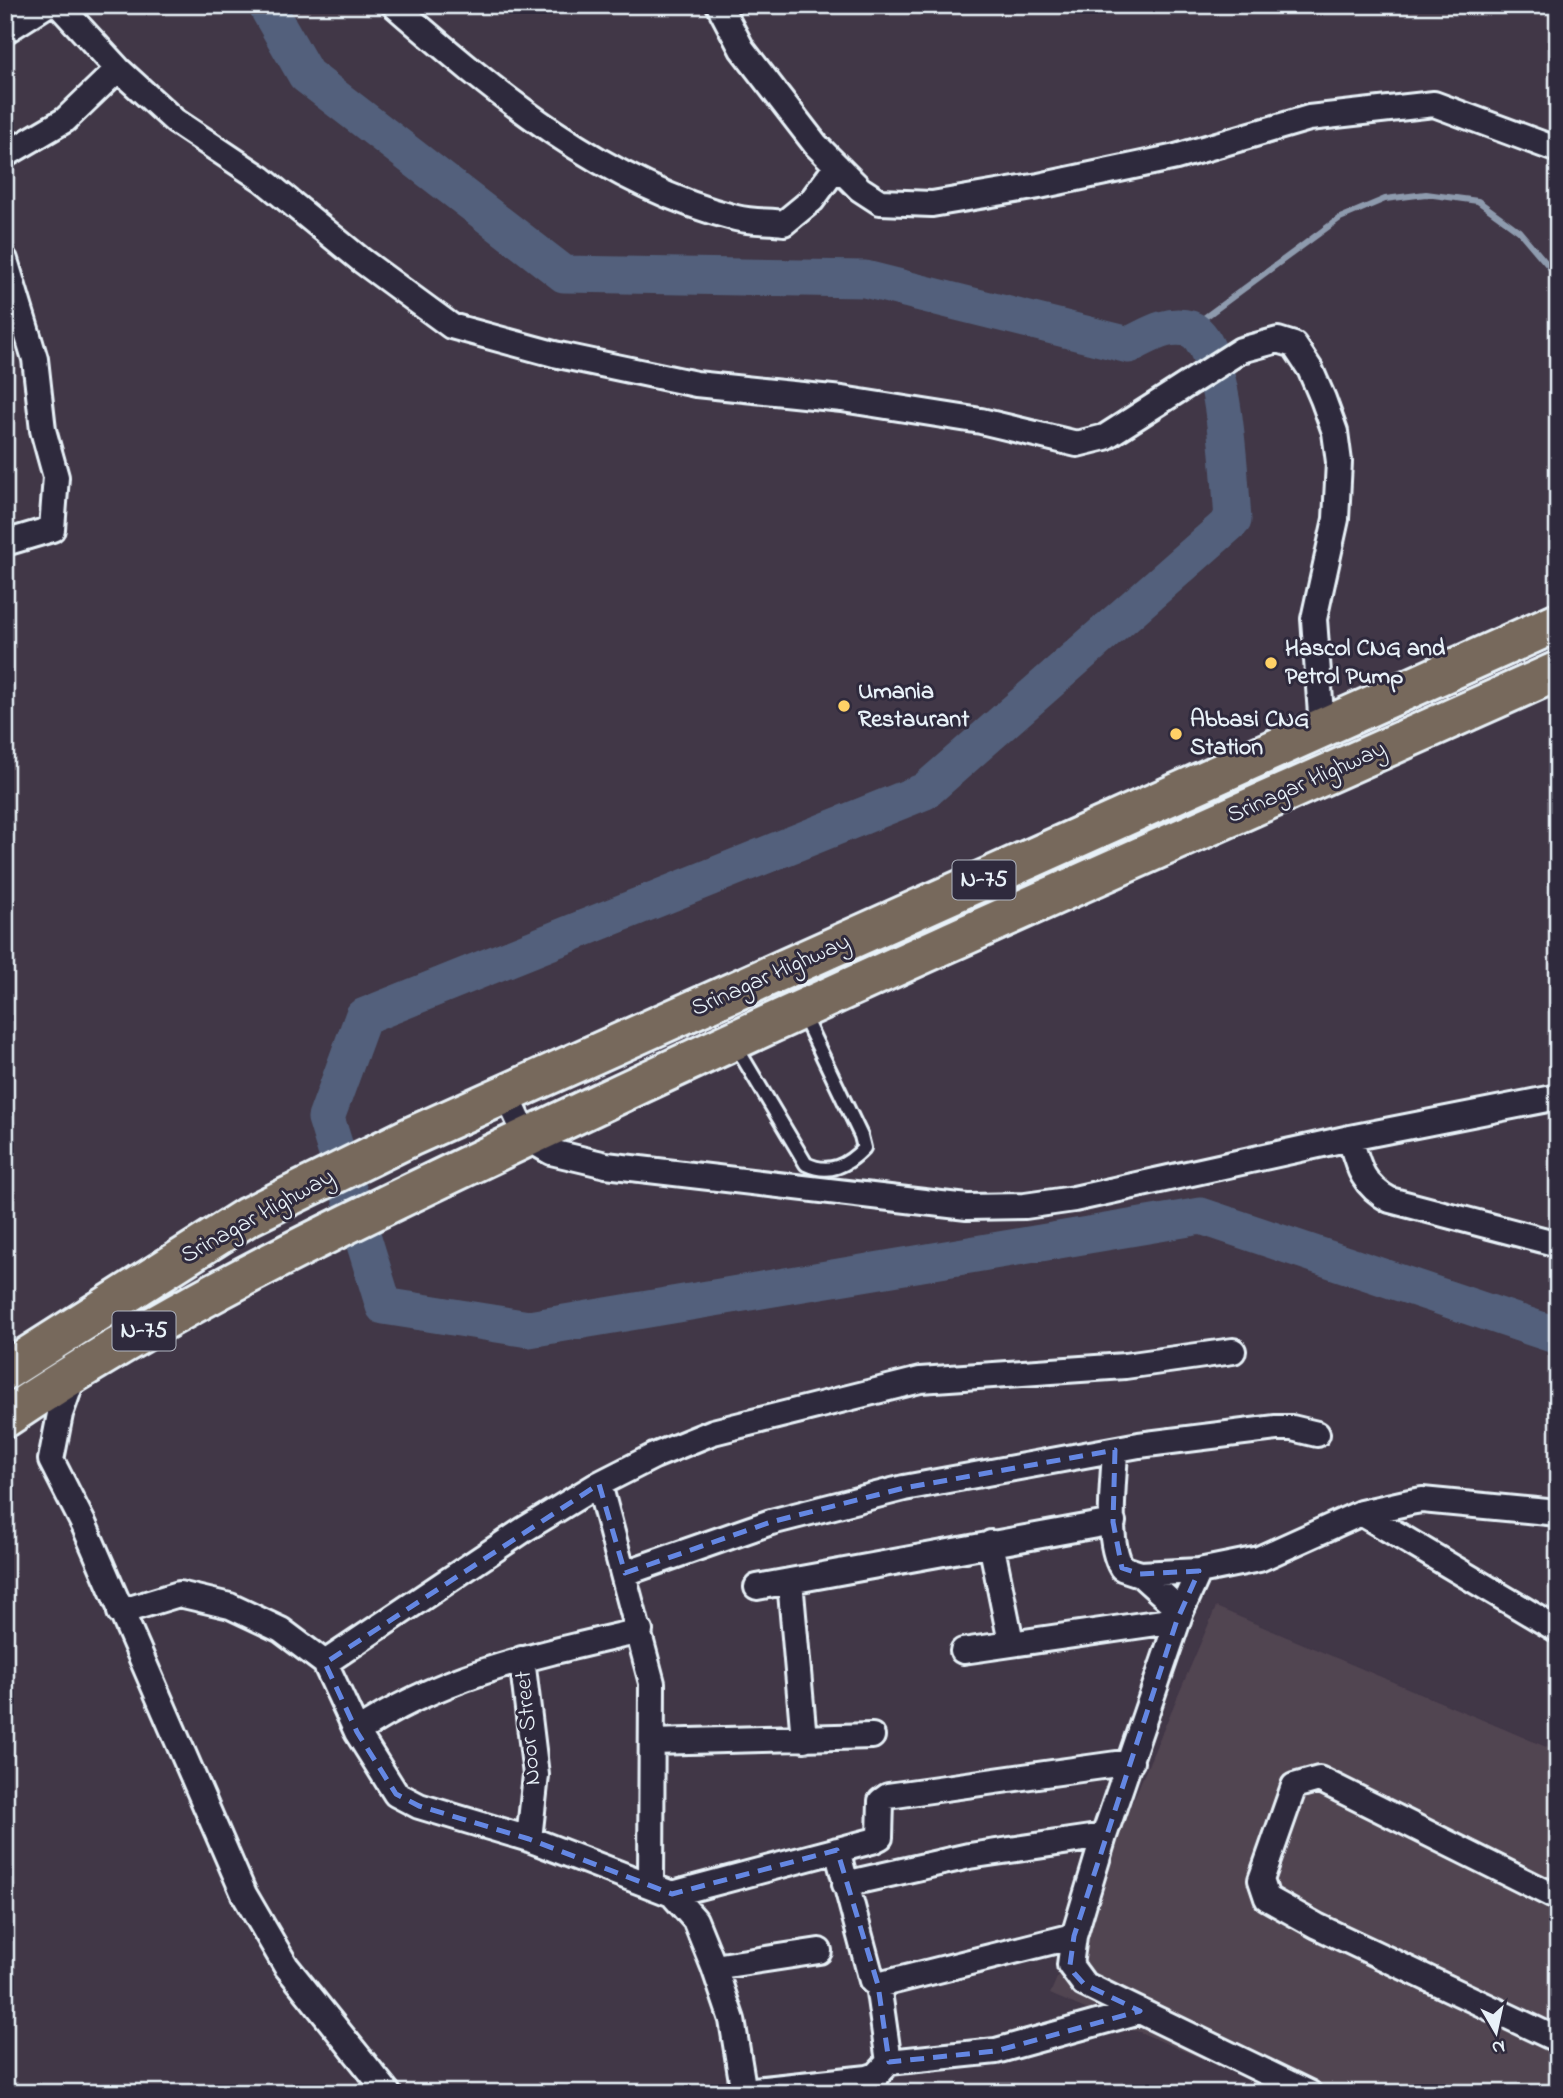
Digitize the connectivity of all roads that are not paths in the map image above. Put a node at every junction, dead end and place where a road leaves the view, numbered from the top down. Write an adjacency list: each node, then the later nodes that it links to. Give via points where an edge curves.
1 (46, 5): 5 (street)
2 (59, 5): 6 (street)
3 (394, 5): 9 (street, via 546,129 648,186 737,218 784,223 812,200)
4 (719, 5): 9 (street, via 742,49)
5 (5, 32)
6 (118, 69): 8 (street, via 65,120); 14 (street, via 175,121 262,178 360,260 451,326 554,354 696,384 981,421 1077,444 1105,437 1241,350 1278,340 1294,345 1310,369 1335,432 1339,462 1336,519 1314,619)
7 (1558, 150): 9 (street, via 1434,104 1309,118 1176,157 932,204 880,202)
8 (5, 155)
9 (837, 166)
10 (5, 260): 11 (street, via 35,359 43,430 57,477 52,529)
11 (5, 543)
12 (1558, 622): 14 (highway, Srinagar Highway / N-75)
13 (1558, 671): 15 (highway, Srinagar Highway / N-75)
14 (1322, 728): 17 (highway, Srinagar Highway / N-75)
15 (800, 1009): 16 (highway, Srinagar Highway / N-75); 16 (lane, via 861,1136 864,1148 854,1159 830,1170 806,1164)
16 (733, 1041): 19 (highway, Srinagar Highway / N-75)
17 (506, 1093): 19 (street); 23 (highway, Srinagar Highway / N-75, via 247,1217)
18 (1558, 1097): 20 (street)
19 (527, 1138): 20 (street, via 551,1152 606,1165 979,1207 1074,1199); 24 (highway, Srinagar Highway / N-75, via 217,1289)
20 (1350, 1138): 21 (street, via 1361,1176 1390,1200)
21 (1558, 1244)
22 (1233, 1351): 28 (street, via 1125,1366 920,1380 713,1432)
23 (5, 1371)
24 (75, 1371): 25 (highway, Srinagar Highway / N-75); 38 (street, via 51,1460)
25 (5, 1418)
26 (1317, 1434): 27 (street, via 1276,1429)
27 (1115, 1450): 31 (street); 34 (street, via 904,1488 771,1522)
28 (599, 1485): 34 (street); 45 (street)
29 (1362, 1513): 30 (street, via 1422,1500); 33 (street, via 1259,1559); 40 (street)
30 (1558, 1513)
31 (1112, 1522): 32 (street); 35 (street, via 1118,1561 1122,1568)
32 (991, 1543): 36 (street); 42 (street)
33 (1199, 1571): 35 (street); 39 (street)
34 (625, 1573): 41 (street)
35 (1140, 1574): 39 (street)
36 (790, 1581): 37 (street); 48 (street)
37 (757, 1587)
38 (120, 1612): 45 (street, via 179,1594 230,1606 281,1630); 65 (street, via 244,1894 286,1966)
39 (1179, 1615): 42 (street); 50 (street)
40 (1558, 1630)
41 (640, 1631): 44 (street); 49 (street, via 652,1683)
42 (1011, 1642): 43 (street)
43 (963, 1651)
44 (522, 1658): 46 (street, via 394,1707); 52 (street, Noor Street, via 536,1775)
45 (325, 1663): 46 (street)
46 (357, 1732): 52 (street, via 396,1794 419,1806)
47 (872, 1737): 48 (street)
48 (804, 1739): 49 (street)
49 (652, 1742): 55 (street)
50 (1131, 1762): 51 (street); 53 (street, via 888,1797 881,1801 880,1837)
51 (1104, 1836): 54 (street, via 969,1856); 57 (street)
52 (528, 1839): 55 (street)
53 (837, 1850): 54 (street); 55 (street)
54 (845, 1884): 60 (street, via 872,1982)
55 (662, 1889): 59 (street, via 695,1920)
56 (1558, 1898): 62 (street, via 1319,1779 1294,1786 1261,1880 1267,1898 1317,1926)
57 (1074, 1936): 60 (street); 61 (street, via 1070,1965 1074,1973 1084,1984)
58 (819, 1951): 59 (street)
59 (714, 1967): 64 (street, via 732,2020)
60 (878, 1985): 63 (street)
61 (1140, 2011): 63 (street, via 996,2051); 66 (street)
62 (1558, 2039)
63 (889, 2062): 64 (street, via 868,2078)
64 (744, 2092)
65 (388, 2093)
66 (1309, 2093)

